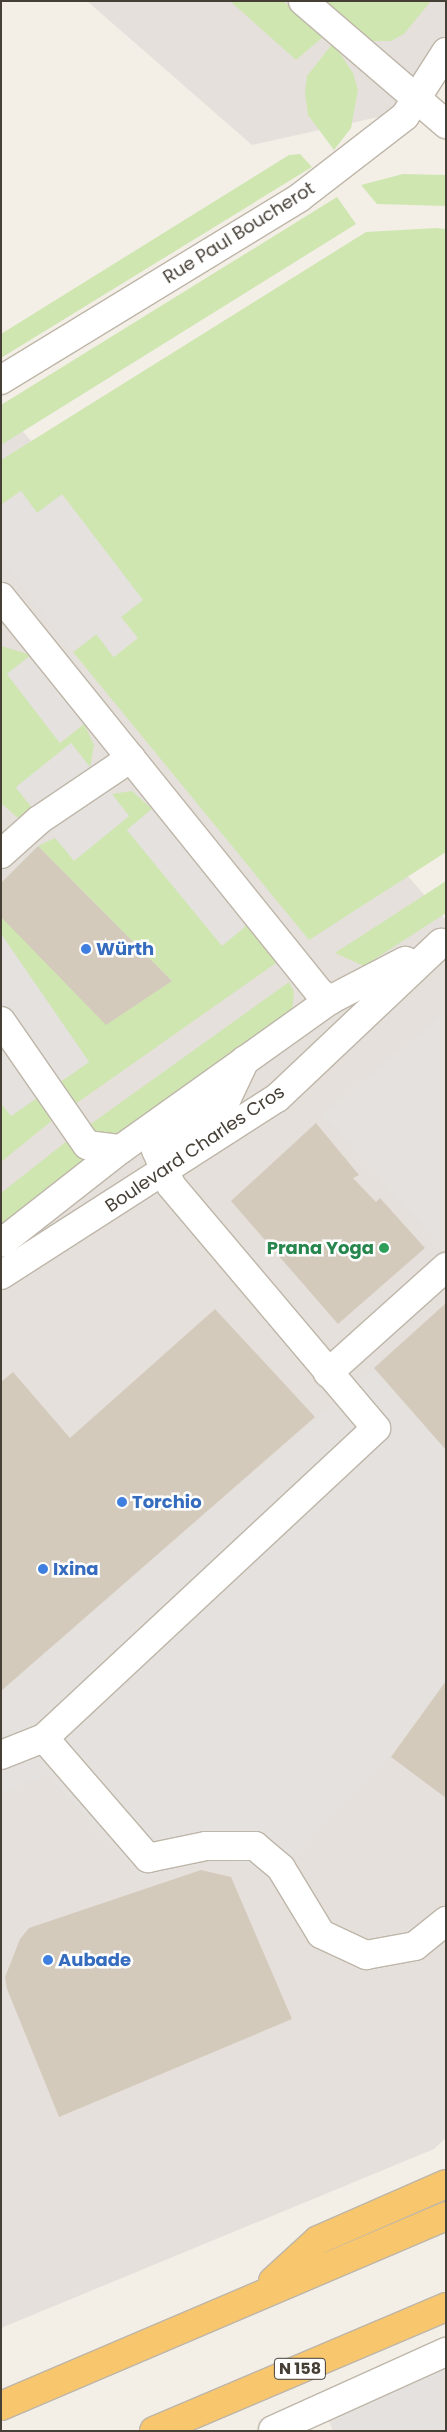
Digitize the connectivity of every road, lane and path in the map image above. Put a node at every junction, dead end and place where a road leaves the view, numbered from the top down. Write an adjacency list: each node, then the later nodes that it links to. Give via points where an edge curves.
1 (303, 1): 3 (street)
2 (446, 52): 3 (street, Rue Paul Boucherot)
3 (416, 99): 4 (street); 5 (street, Rue Paul Boucherot, via 405,116 299,198)
4 (446, 124)
5 (1, 380)
6 (4, 606): 7 (street)
7 (130, 758): 8 (street, via 39,820); 10 (street)
8 (1, 854)
9 (443, 941): 10 (street, Boulevard Charles Cros); 14 (street, Boulevard Charles Cros, via 277,1098)
10 (330, 1000): 12 (street, Boulevard Charles Cros)
11 (1, 1021): 13 (street, via 87,1145)
12 (245, 1060): 13 (street, Boulevard Charles Cros); 14 (street, via 227,1098 156,1150)
13 (121, 1149): 15 (street, Boulevard Charles Cros)
14 (166, 1172): 17 (street, Boulevard Charles Cros); 18 (street, via 191,1209)
15 (1, 1243)
16 (446, 1267): 18 (street)
17 (1, 1275)
18 (328, 1373): 19 (street, via 376,1428)
19 (44, 1738): 20 (street); 21 (street, via 148,1858 206,1846 255,1846 281,1868 320,1934 366,1955 415,1946)
20 (1, 1756)
21 (446, 1921)
22 (446, 2184): 24 (highway, via 318,2240)
23 (446, 2216): 24 (highway)
24 (258, 2294): 27 (highway)
25 (446, 2306): 29 (highway, N 158)
26 (446, 2352): 28 (street)
27 (1, 2406)
28 (273, 2430)
29 (154, 2431)

